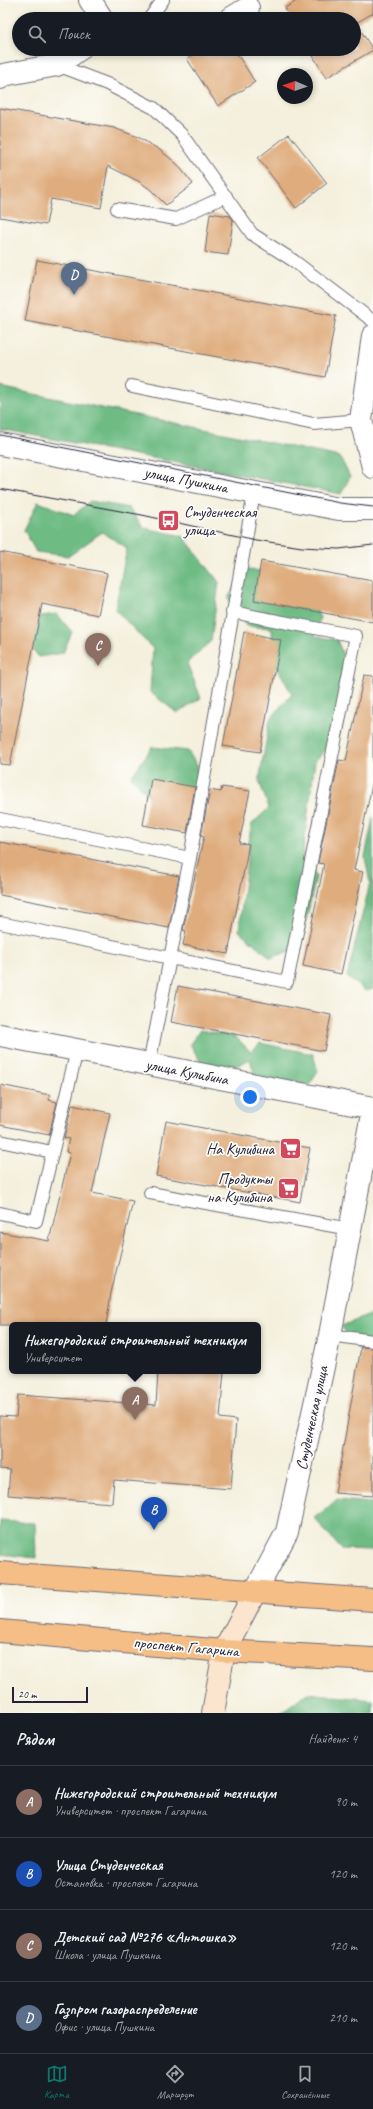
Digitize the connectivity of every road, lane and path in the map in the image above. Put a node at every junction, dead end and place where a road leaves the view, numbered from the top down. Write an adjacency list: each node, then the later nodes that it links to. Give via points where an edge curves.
1 (90, 0): 4 (street)
2 (163, 0): 5 (lane)
3 (248, 8): 6 (street)
4 (98, 12)
5 (154, 12)
6 (241, 12)
7 (70, 56): 8 (street)
8 (57, 65): 9 (street); 10 (lane, via 107,84 154,108 182,135)
9 (0, 78)
10 (226, 196): 11 (lane, via 176,220); 12 (lane, via 252,234 294,261)
11 (117, 209)
12 (373, 322)
13 (373, 336): 15 (street)
14 (132, 386): 15 (lane, via 314,424)
15 (360, 420): 17 (street)
16 (0, 444): 18 (street, улица Пушкина)
17 (373, 467)
18 (254, 493): 19 (street, улица Пушкина, via 339,509); 20 (lane)
19 (373, 509)
20 (232, 612): 22 (lane); 24 (lane, via 356,636 287,982)
21 (0, 819): 22 (lane)
22 (190, 858): 24 (lane)
23 (0, 923): 24 (lane)
24 (170, 958): 27 (lane)
25 (0, 1035): 26 (street, улица Кулибина)
26 (77, 1050): 27 (street, улица Кулибина); 30 (lane)
27 (149, 1064): 28 (street, улица Кулибина)
28 (373, 1109): 33 (street, Студенческая улица)
29 (0, 1141): 30 (lane)
30 (52, 1152): 32 (lane, via 36,1221)
31 (150, 1193): 33 (lane)
32 (0, 1213)
33 (350, 1229): 34 (street, Студенческая улица)
34 (330, 1334): 35 (lane); 37 (street, Студенческая улица, via 287,1532)
35 (373, 1341)
36 (0, 1573): 37 (main road)
37 (255, 1592): 38 (main road); 40 (main road, Студенческая улица)
38 (373, 1600)
39 (0, 1631): 40 (main road, проспект Гагарина)
40 (224, 1651): 41 (main road, проспект Гагарина); 42 (main road, Студенческая улица)
41 (373, 1659)
42 (213, 1713)

